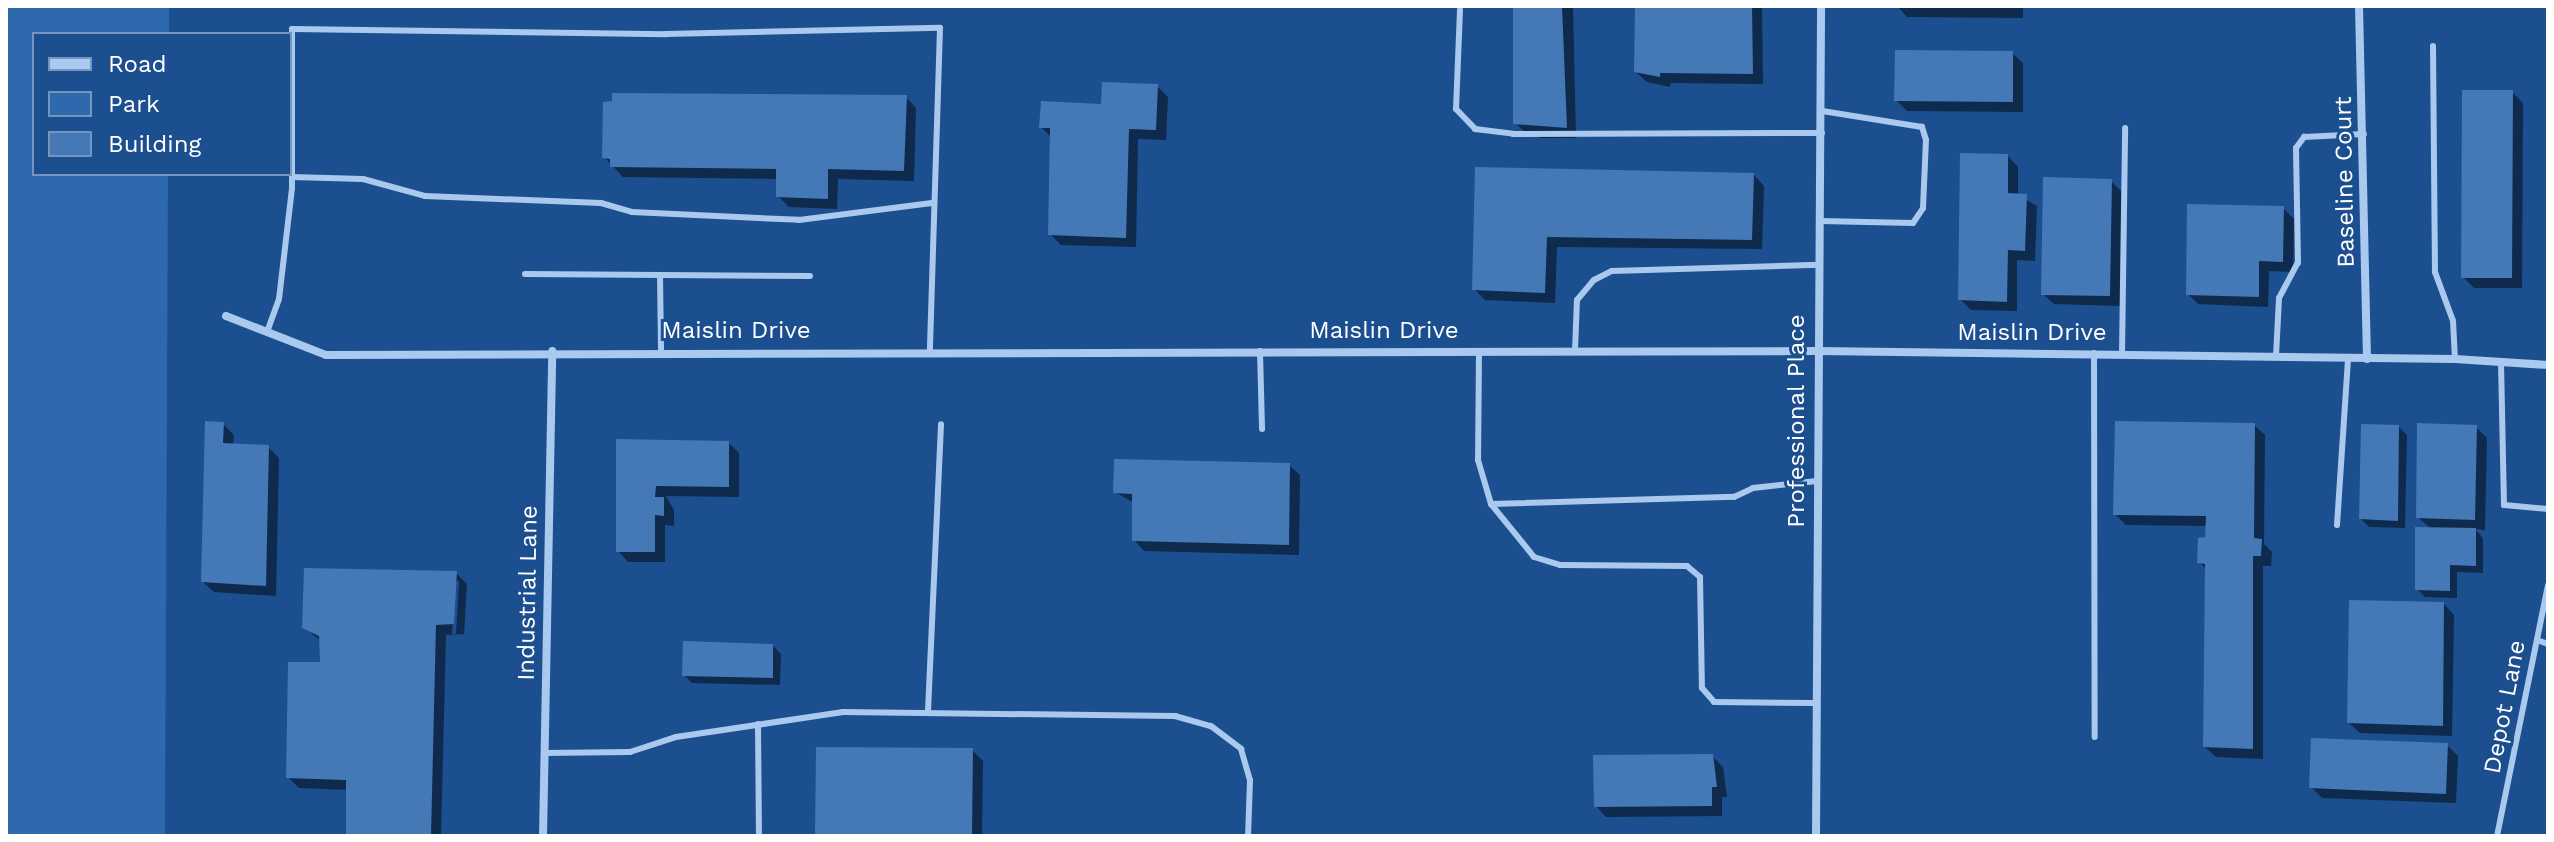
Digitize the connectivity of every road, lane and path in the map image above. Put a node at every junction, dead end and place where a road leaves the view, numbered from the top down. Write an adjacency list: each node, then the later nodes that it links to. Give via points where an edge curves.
1 (1821, 6): 5 (street, Professional Place)
2 (2359, 6): 8 (street, Baseline Court)
3 (1460, 10): 7 (lane, via 1456,109 1475,129 1513,134)
4 (2433, 46): 30 (lane, via 2435,272 2453,321)
5 (1822, 111): 7 (street, Professional Place); 11 (lane, via 1922,127 1926,140 1923,208 1913,223)
6 (2125, 128): 26 (lane)
7 (1822, 133): 11 (street, Professional Place)
8 (2364, 134): 27 (lane, via 2304,137 2296,148 2298,263 2279,298); 29 (street, Baseline Court)
9 (292, 177): 10 (lane, via 363,179 425,196 601,203 632,212 799,220); 10 (lane, via 292,29 666,34 940,28); 17 (lane, via 279,299)
10 (932, 203): 20 (lane)
11 (1820, 221): 12 (street, Professional Place)
12 (1819, 265): 23 (lane, via 1612,271 1594,280 1577,300); 24 (street, Professional Place)
13 (525, 274): 14 (lane)
14 (660, 275): 15 (lane); 19 (lane)
15 (810, 276)
16 (226, 316): 17 (street, Maislin Drive)
17 (267, 332): 18 (street, Maislin Drive, via 326,355)
18 (552, 351): 19 (street, Maislin Drive); 46 (street, Industrial Lane)
19 (661, 351): 20 (street, Maislin Drive)
20 (930, 351): 21 (street, Maislin Drive)
21 (1260, 351): 22 (street, Maislin Drive); 34 (lane)
22 (1479, 351): 23 (street, Maislin Drive); 36 (lane, via 1478,460)
23 (1575, 351): 24 (street, Maislin Drive)
24 (1817, 351): 25 (street, Maislin Drive); 35 (street, Professional Place)
25 (2094, 353): 26 (street, Maislin Drive); 45 (lane)
26 (2122, 354): 27 (street, Maislin Drive)
27 (2276, 356): 28 (street, Maislin Drive)
28 (2348, 358): 29 (street, Maislin Drive); 38 (lane)
29 (2367, 359): 30 (street, Maislin Drive)
30 (2455, 359): 31 (street, Maislin Drive)
31 (2501, 362): 32 (street, Maislin Drive); 37 (lane, via 2504,505)
32 (2548, 365)
33 (941, 424): 43 (lane)
34 (1262, 429)
35 (1817, 481): 36 (lane, via 1753,488 1734,497); 42 (street, Professional Place)
36 (1491, 504): 42 (lane, via 1534,557 1560,565 1687,566 1700,577 1702,688 1714,702)
37 (2548, 509)
38 (2337, 525)
39 (2548, 585): 40 (lane, Depot Lane)
40 (2537, 640): 41 (lane); 51 (lane, Depot Lane)
41 (2548, 644)
42 (1816, 703): 50 (street, Professional Place)
43 (928, 711): 44 (lane, via 843,712); 49 (lane, via 1175,716 1211,726 1241,749 1250,780)
44 (758, 724): 46 (lane, via 676,737 630,752); 48 (lane)
45 (2095, 737)
46 (545, 753): 47 (street, Industrial Lane)
47 (543, 836)
48 (759, 836)
49 (1248, 836)
50 (1816, 836)
51 (2497, 836)

